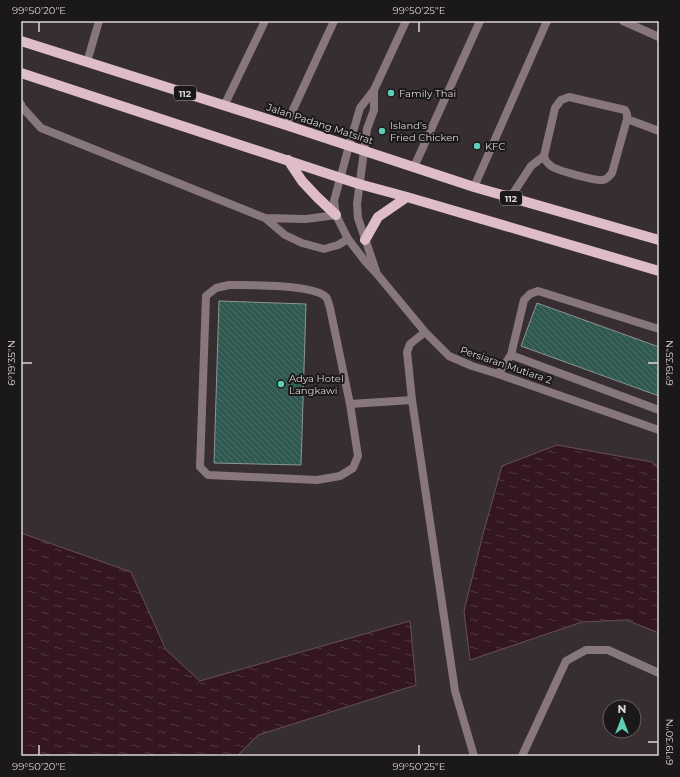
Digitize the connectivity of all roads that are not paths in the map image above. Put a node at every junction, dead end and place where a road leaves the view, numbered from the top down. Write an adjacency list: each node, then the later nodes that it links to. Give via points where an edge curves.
1 (99, 21): 10 (street)
2 (265, 21): 14 (street)
3 (334, 21): 16 (street)
4 (406, 21): 12 (street)
5 (480, 21): 22 (street)
6 (547, 21): 25 (street)
7 (623, 21): 8 (street)
8 (659, 38)
9 (21, 40): 10 (main road, Jalan Padang Matsirat / 112)
10 (87, 62): 14 (main road, Jalan Padang Matsirat / 112)
11 (21, 73): 21 (main road)
12 (374, 90): 18 (street, Persiaran Mutiara 2, via 360,108); 19 (street, Persiaran Mutiara 2, via 374,110 367,130)
13 (21, 104): 29 (street, via 41,128)
14 (224, 106): 16 (main road, Jalan Padang Matsirat / 112)
15 (627, 119): 17 (street); 20 (street, via 625,110 569,97 561,100 556,108); 20 (street, via 612,173 607,179 587,178 552,167)
16 (286, 125): 18 (main road, Jalan Padang Matsirat / 112)
17 (659, 131)
18 (349, 146): 19 (main road, Jalan Padang Matsirat / 112); 23 (street, Persiaran Mutiara 2)
19 (364, 151): 22 (main road, Jalan Padang Matsirat / 112); 24 (street, Persiaran Mutiara 2)
20 (544, 156): 27 (street, via 531,166)
21 (288, 160): 23 (main road); 28 (main road, via 307,186)
22 (414, 167): 25 (main road, Jalan Padang Matsirat / 112)
23 (340, 178): 24 (main road); 28 (street, Persiaran Mutiara 2, via 334,201)
24 (359, 184): 26 (main road); 31 (street, Persiaran Mutiara 2, via 357,211)
25 (474, 187): 27 (main road, Jalan Padang Matsirat / 112)
26 (407, 197): 31 (main road, via 378,217); 33 (main road)
27 (510, 198): 32 (main road, Jalan Padang Matsirat / 112)
28 (336, 216): 29 (street, via 306,219); 30 (street, Persiaran Mutiara 2)
29 (265, 218): 30 (street, via 285,235 324,249 338,246)
30 (348, 239): 34 (street, Persiaran Mutiara 2)
31 (365, 240): 34 (street, Persiaran Mutiara 2)
32 (659, 240)
33 (659, 271)
34 (377, 274): 36 (street, Persiaran Mutiara 2)
35 (659, 329): 37 (street, via 538,291 524,300)
36 (425, 332): 38 (street, Persiaran Mutiara 2, via 449,356); 39 (street, via 410,344 407,352)
37 (512, 355): 38 (street); 41 (street)
38 (498, 374): 42 (street, Persiaran Mutiara 2)
39 (412, 400): 40 (street); 44 (street, via 455,691)
40 (350, 404): 40 (street, via 327,298 319,292 292,287 229,284 216,288 206,296 200,466 208,475 317,480 340,476 353,468 358,456)
41 (659, 410)
42 (659, 430)
43 (659, 673): 45 (street, via 608,650 586,650 566,661)
44 (474, 756)
45 (522, 756)

